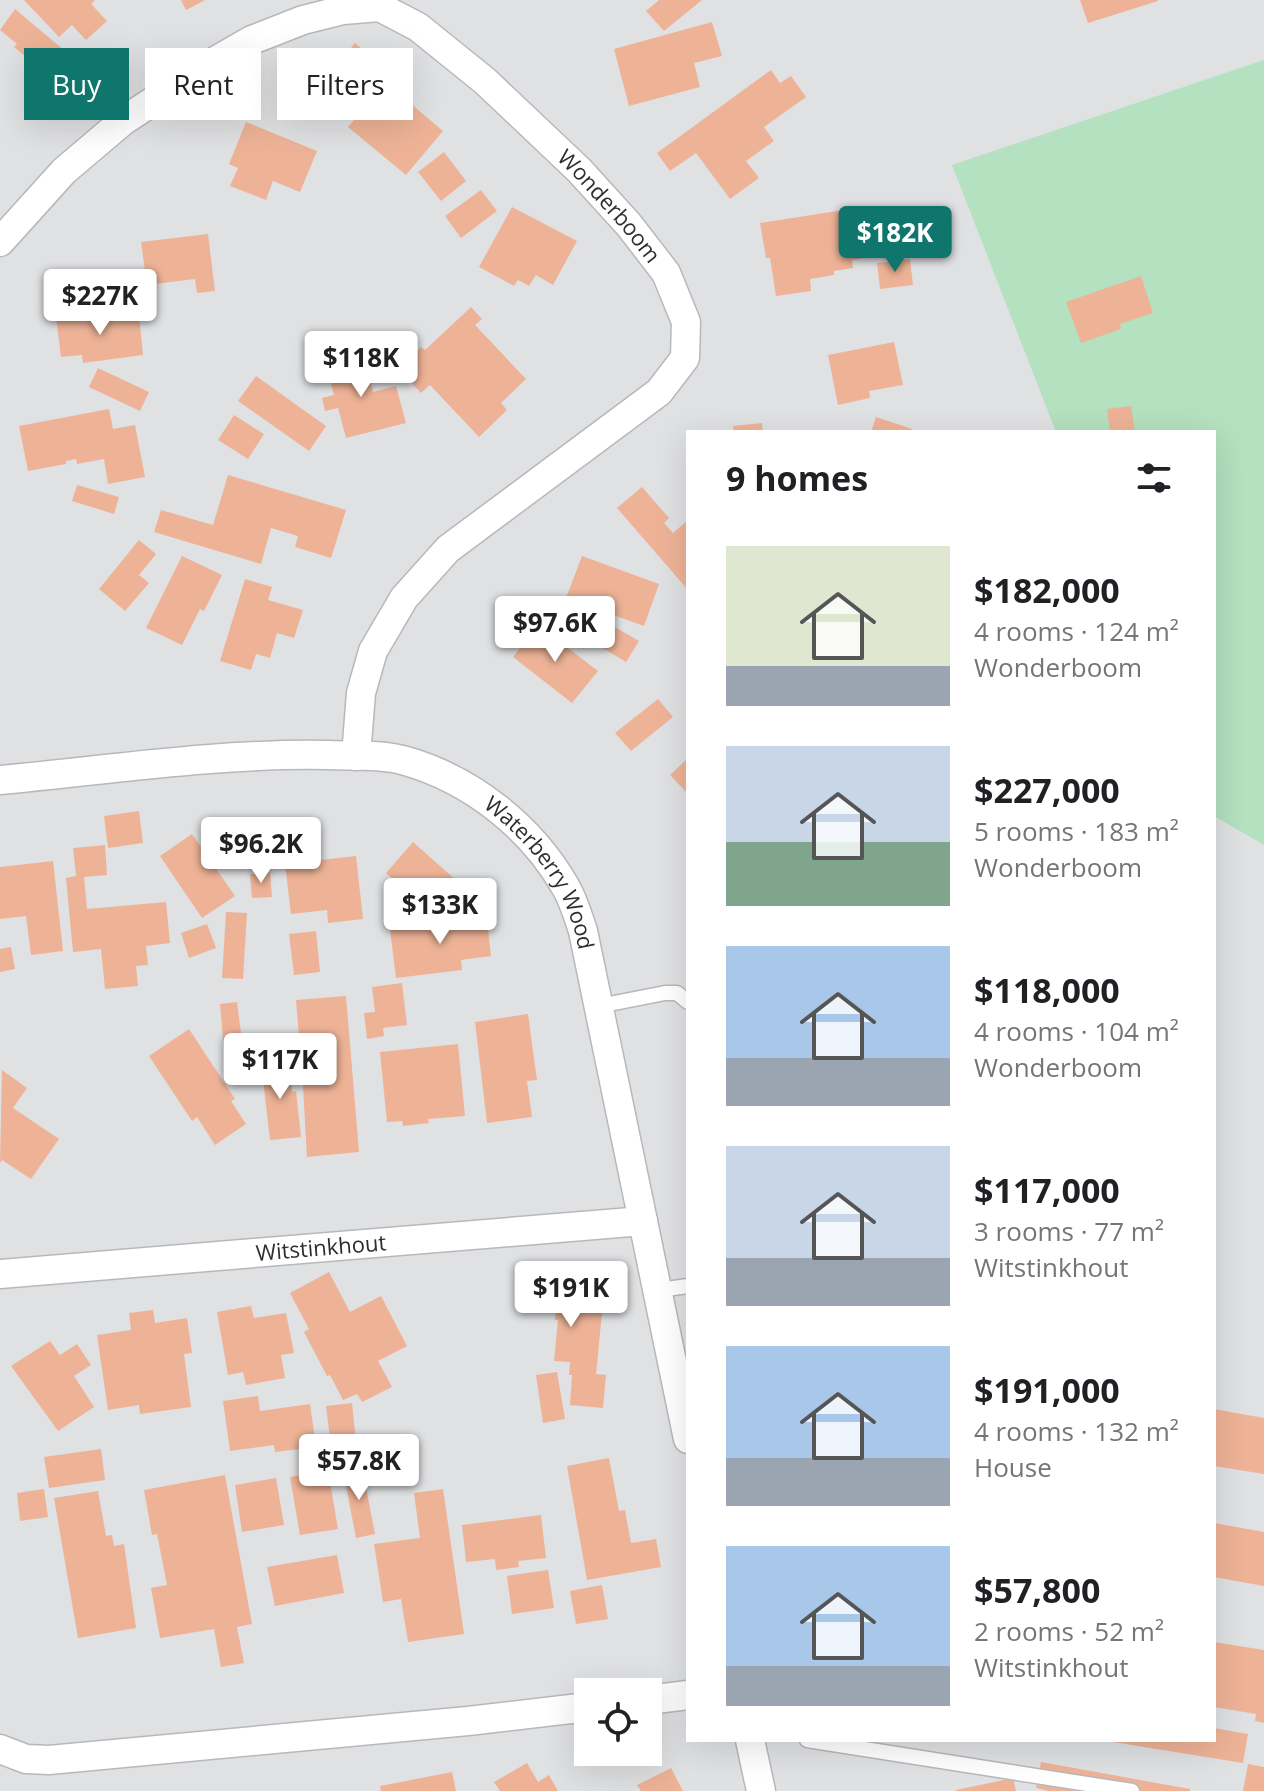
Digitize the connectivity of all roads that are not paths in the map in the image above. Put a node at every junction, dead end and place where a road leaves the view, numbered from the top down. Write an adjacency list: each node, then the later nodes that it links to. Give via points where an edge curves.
1 (0, 242): 2 (street, Wonderboom, via 64,171 123,121 205,67 252,40 303,20 380,7 418,27 485,81 579,170 666,273 686,322 685,358 659,392 448,549 404,598 373,651 361,693)
2 (356, 756): 3 (street, Waterberry Wood, via 276,754); 5 (street, Waterberry Wood, via 405,761 456,782 505,812 566,887 583,931)
3 (0, 780)
4 (686, 1000): 5 (lane, via 665,993)
5 (599, 1006): 6 (street, Waterberry Wood)
6 (643, 1221): 7 (street, Witstinkhout); 9 (street, Waterberry Wood)
7 (0, 1274)
8 (686, 1286): 9 (lane)
9 (659, 1290): 10 (street, Waterberry Wood)
10 (686, 1429)
11 (686, 1695): 12 (street)
12 (662, 1698)
13 (574, 1709): 16 (street, via 49,1760 26,1759)
14 (750, 1742): 17 (street)
15 (820, 1742): 18 (lane)
16 (0, 1749)
17 (761, 1791)
18 (1132, 1791)

